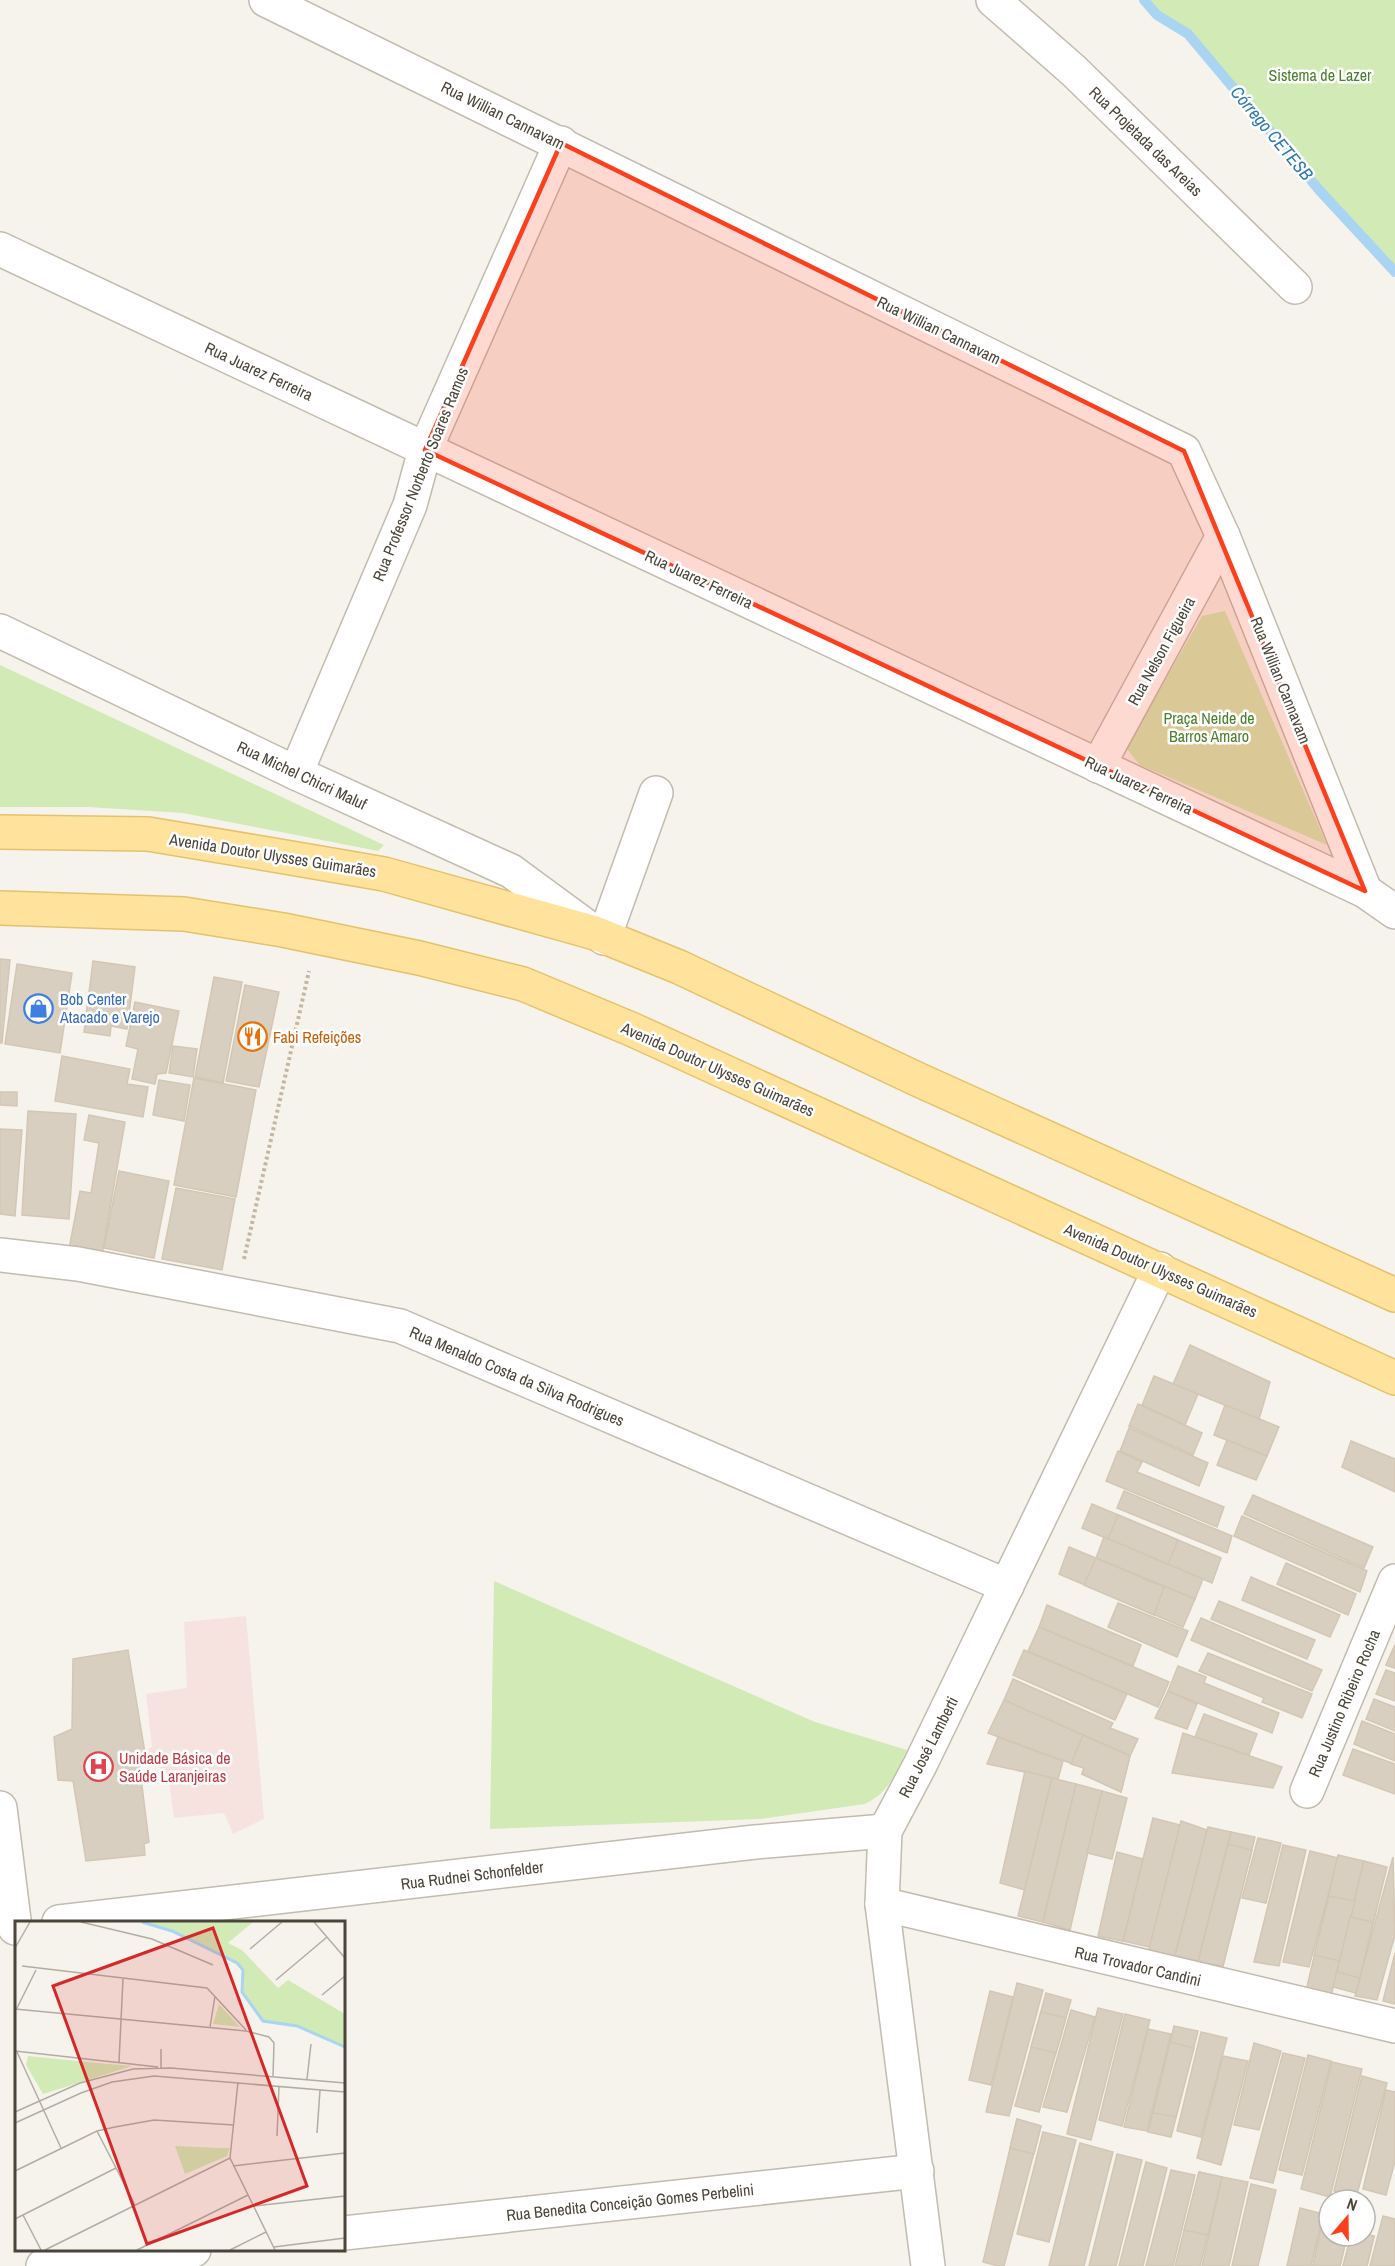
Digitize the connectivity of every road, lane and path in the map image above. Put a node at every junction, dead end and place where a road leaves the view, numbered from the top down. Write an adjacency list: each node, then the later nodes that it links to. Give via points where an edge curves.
1 (266, 0): 3 (street, Rua Willian Cannavam)
2 (993, 0): 5 (street, Rua Projetada das Areias, via 1074,71)
3 (561, 143): 6 (street, Rua Professor Norberto Soares Ramos); 7 (street, Rua Willian Cannavam, via 1184,451)
4 (0, 249): 6 (street, Rua Juarez Ferreira)
5 (1295, 287)
6 (425, 450): 9 (street, Rua Juarez Ferreira); 10 (street, Rua Professor Norberto Soares Ramos, via 410,505)
7 (1223, 536): 9 (street, Rua Nelson Figueira); 13 (street, Rua Willian Cannavam)
8 (0, 631): 10 (street, Rua Michel Chicri Maluf)
9 (1098, 766): 13 (street, Rua Juarez Ferreira)
10 (296, 772): 16 (street, Rua Michel Chicri Maluf, via 511,871)
11 (656, 793): 16 (street)
12 (0, 832): 16 (main road, Avenida Doutor Ulysses Guimarães, via 148,834 319,862 384,874)
13 (1365, 891): 15 (street, Rua Juarez Ferreira)
14 (0, 908): 17 (main road, Avenida Doutor Ulysses Guimarães, via 184,914)
15 (1395, 912)
16 (600, 935): 21 (main road, Avenida Doutor Ulysses Guimarães)
17 (316, 937): 19 (main road, Avenida Doutor Ulysses Guimarães, via 523,984 631,1029); 20 (path)
18 (0, 1256): 20 (street, Rua Menaldo Costa da Silva Rodrigues, via 78,1264)
19 (1160, 1269): 22 (main road, Avenida Doutor Ulysses Guimarães); 24 (street, Rua José Lamberti)
20 (236, 1295): 24 (street, Rua Menaldo Costa da Silva Rodrigues, via 400,1326)
21 (1395, 1295)
22 (1395, 1378)
23 (1395, 1581): 25 (street, Rua Justino Ribeiro Rocha)
24 (1007, 1586): 27 (street, Rua José Lamberti)
25 (1307, 1791)
26 (0, 1808): 30 (street)
27 (885, 1831): 28 (street, Rua José Lamberti); 29 (street, Rua Rudnei Schonfelder, via 755,1842)
28 (882, 1904): 31 (street, Rua Trovador Candini); 32 (street, Rua José Lamberti)
29 (76, 1921)
30 (10, 1928)
31 (1395, 2026)
32 (917, 2171): 33 (street, Rua Benedita Conceição Gomes Perbelini); 36 (street, Rua José Lamberti)
33 (345, 2233)
34 (185, 2251): 35 (street)
35 (44, 2266)
36 (928, 2266)

